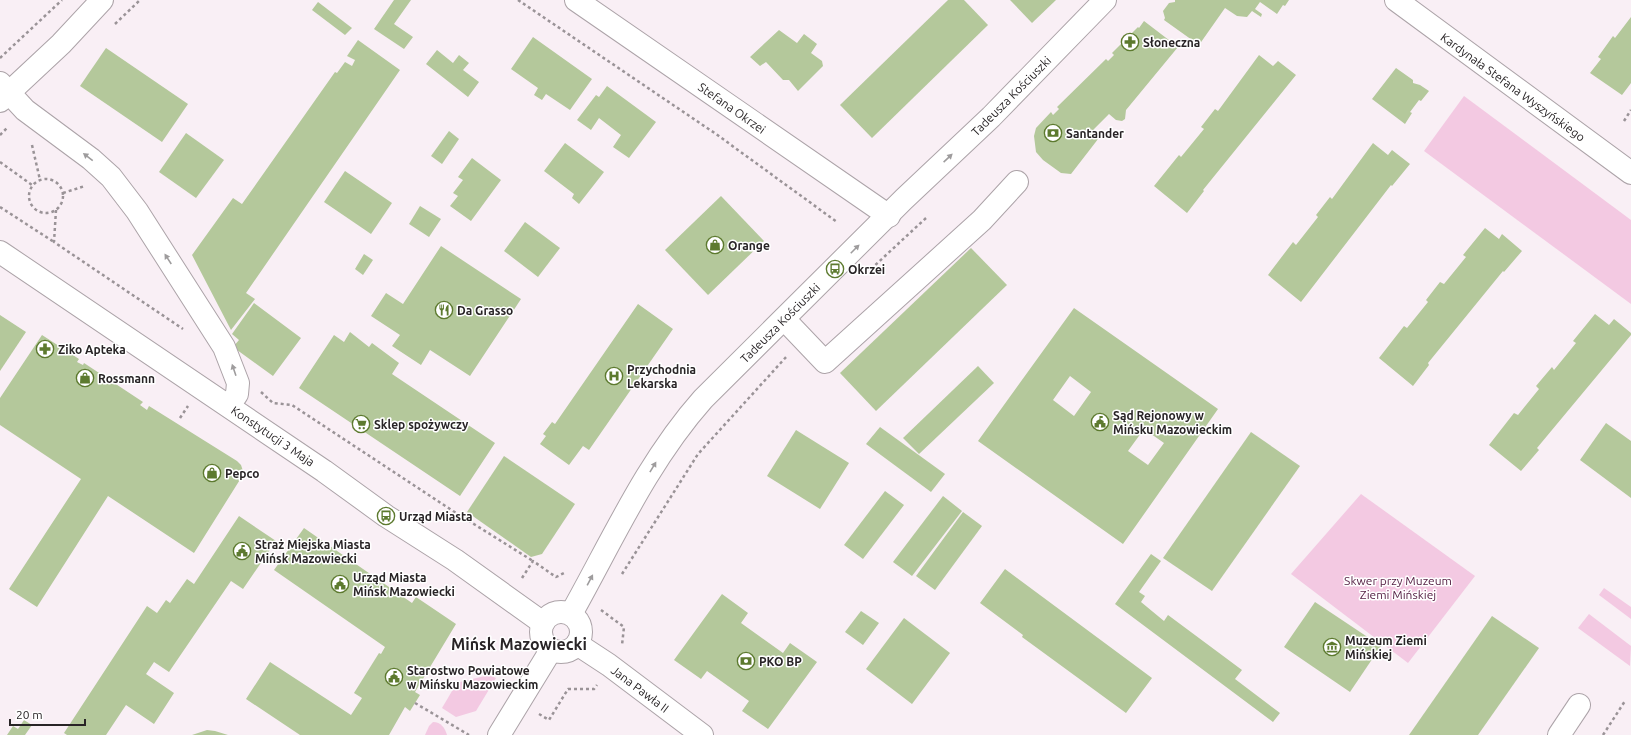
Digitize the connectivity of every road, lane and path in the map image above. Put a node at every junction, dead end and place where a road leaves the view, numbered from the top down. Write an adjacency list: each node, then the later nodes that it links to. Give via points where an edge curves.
1 (62, 0): 7 (path)
2 (102, 0): 8 (street, via 61,44)
3 (518, 0): 19 (path, via 716,134)
4 (576, 0): 17 (street, Stefana Okrzei)
5 (1105, 0): 17 (street, Tadeusza Kościuszki, one-way to 5, via 991,117)
6 (1396, 0): 12 (street, Kardynała Stefana Wyszyńskiego)
7 (0, 58)
8 (3, 92): 26 (street, one-way to 8, via 212,326 124,193 91,159)
9 (1631, 110): 10 (path)
10 (1624, 121)
11 (0, 162): 14 (path)
12 (1631, 173)
13 (1017, 182): 25 (street, via 982,220 825,362)
14 (32, 185): 16 (path, via 28,196 32,206 46,213); 16 (path, via 46,179 61,187 63,198)
15 (0, 207): 20 (path)
16 (56, 210): 20 (path)
17 (889, 216): 23 (street, Tadeusza Kościuszki, one-way to 17)
18 (926, 218): 22 (path)
19 (837, 222)
20 (54, 242): 24 (path)
21 (0, 252): 27 (street, Konstytucji 3 Maja)
22 (866, 273)
23 (784, 319): 25 (street); 30 (street, Tadeusza Kościuszki, one-way to 23, via 607,545 684,420)
24 (188, 332)
25 (802, 339): 29 (path, via 698,454)
26 (234, 368): 27 (street, one-way to 26, via 237,394 238,383); 28 (path, via 273,403 292,405)
27 (229, 406): 31 (street, Konstytucji 3 Maja)
28 (533, 561)
29 (619, 579)
30 (571, 614): 31 (street, via 558,612 547,617); 32 (street, via 582,631)
31 (543, 623): 33 (street, via 541,635)
32 (577, 644): 33 (street, via 568,651); 39 (street, Jana Pawła II)
33 (551, 650): 38 (street)
34 (1625, 701): 41 (path)
35 (415, 703): 37 (path)
36 (1579, 705): 40 (street)
37 (469, 735)
38 (499, 735)
39 (702, 735)
40 (1559, 735)
41 (1603, 735)

